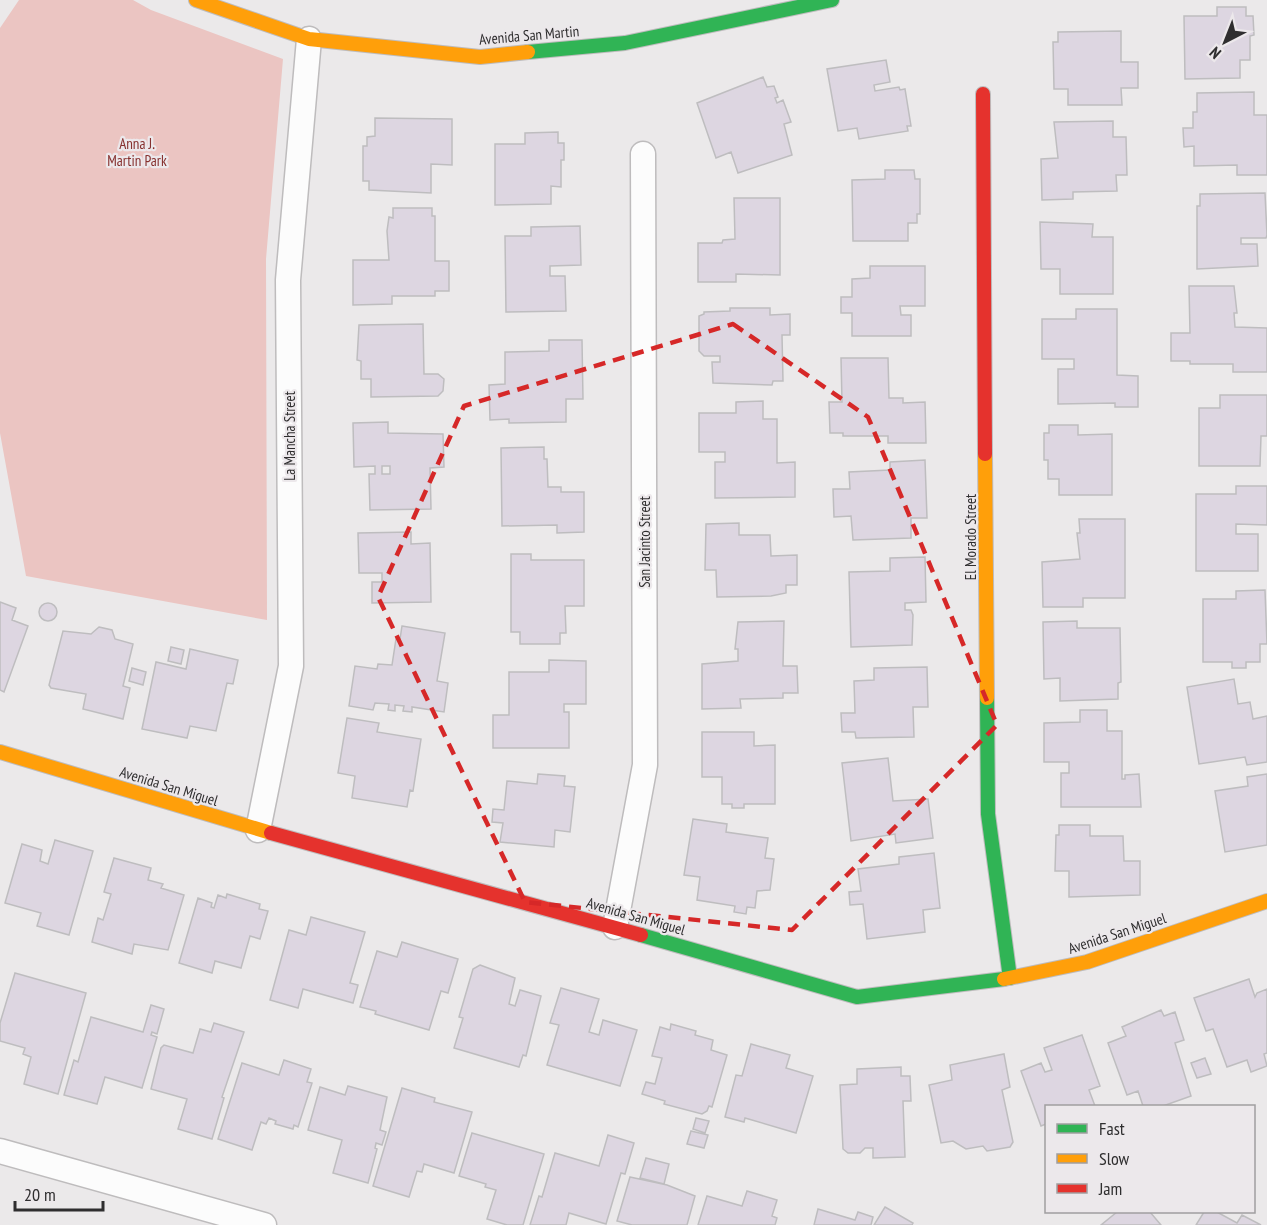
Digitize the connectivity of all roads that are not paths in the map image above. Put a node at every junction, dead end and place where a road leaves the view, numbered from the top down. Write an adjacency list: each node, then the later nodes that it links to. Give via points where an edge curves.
1 (196, 0): 3 (street, Avenida San Martin)
2 (832, 0): 3 (street, Avenida San Martin, via 625,43 480,57)
3 (309, 39): 7 (street, La Mancha Street, via 288,280 291,666)
4 (983, 94): 10 (street, El Morado Street, via 988,814)
5 (643, 154): 9 (street, San Jacinto Street, via 645,765)
6 (0, 752): 7 (street, Avenida San Miguel)
7 (258, 830): 9 (street, Avenida San Miguel)
8 (1267, 901): 10 (street, Avenida San Miguel, via 1087,962)
9 (615, 927): 10 (street, Avenida San Miguel, via 857,997)
10 (1010, 978)
11 (0, 1151): 12 (street)
12 (264, 1225)

